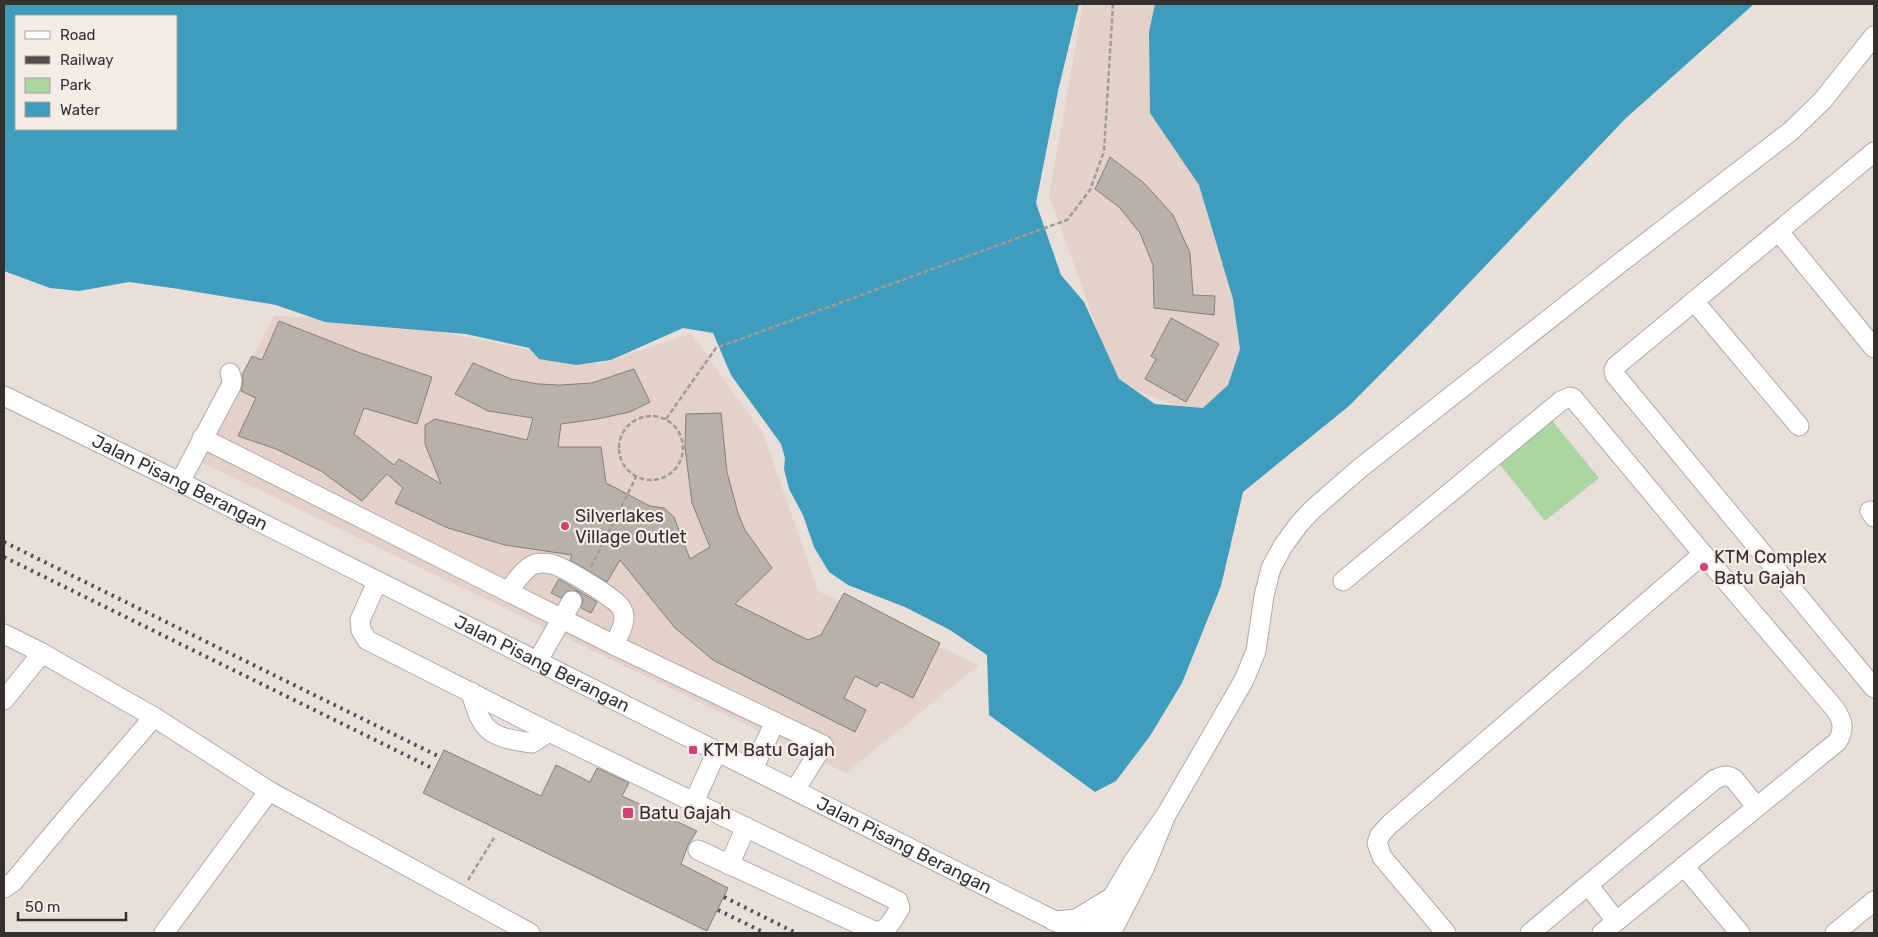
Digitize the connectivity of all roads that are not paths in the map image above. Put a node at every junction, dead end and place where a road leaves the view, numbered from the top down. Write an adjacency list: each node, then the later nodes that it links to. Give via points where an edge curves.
1 (1874, 36): 39 (street, via 1823,100 1791,131 1359,469 1299,524 1271,568 1251,666 1166,816 1133,862)
2 (1874, 153): 3 (street)
3 (1779, 232): 4 (street); 5 (street)
4 (1694, 301): 8 (street); 21 (street, via 1616,366 1614,374)
5 (1874, 348)
6 (230, 373): 9 (street, via 231,386)
7 (4, 396): 10 (street, Jalan Pisang Berangan)
8 (1799, 426)
9 (202, 438): 10 (street); 14 (street)
10 (180, 482): 13 (street, Jalan Pisang Berangan)
11 (1703, 554): 12 (street, via 1570,397 1561,401); 32 (street, via 1842,719 1842,734 1837,742); 49 (street, via 1380,835 1377,843 1382,857)
12 (1343, 581)
13 (377, 582): 20 (street, Jalan Pisang Berangan); 22 (street, via 360,620 367,640)
14 (508, 591): 16 (street); 18 (street, via 534,564 552,564 615,600 622,608 625,619)
15 (572, 602): 16 (street)
16 (562, 618): 18 (street); 20 (street)
17 (4, 634): 19 (street)
18 (614, 645): 25 (street)
19 (42, 653): 23 (street); 24 (street)
20 (537, 662): 27 (street, Jalan Pisang Berangan)
21 (1874, 688)
22 (470, 692): 26 (street); 26 (street, via 483,726 492,734 532,743)
23 (4, 700)
24 (154, 717): 30 (street); 38 (street, via 13,882)
25 (775, 722): 28 (street); 29 (street, via 823,745)
26 (548, 732): 31 (street)
27 (717, 751): 28 (street, Jalan Pisang Berangan); 31 (street)
28 (753, 769): 29 (street, Jalan Pisang Berangan)
29 (795, 790): 41 (street, Jalan Pisang Berangan)
30 (269, 791): 43 (street); 44 (street)
31 (694, 802): 33 (street)
32 (1756, 806): 36 (street); 37 (street, via 1734,779 1722,776)
33 (746, 827): 35 (street); 35 (street, via 898,901 900,908 889,926 876,932)
34 (698, 850): 35 (street)
35 (729, 865)
36 (1684, 866): 42 (street); 51 (street)
37 (1588, 886): 42 (street); 50 (street)
38 (4, 888)
39 (1123, 894): 41 (street, via 1082,916 1069,921); 46 (street); 47 (street); 48 (street)
40 (1874, 901): 52 (street)
41 (1054, 921): 45 (street, Jalan Pisang Berangan)
42 (1609, 927)
43 (164, 933)
44 (530, 933)
45 (1079, 933)
46 (1091, 933)
47 (1111, 933)
48 (1126, 933)
49 (1446, 933)
50 (1530, 933)
51 (1740, 933)
52 (1835, 933)

